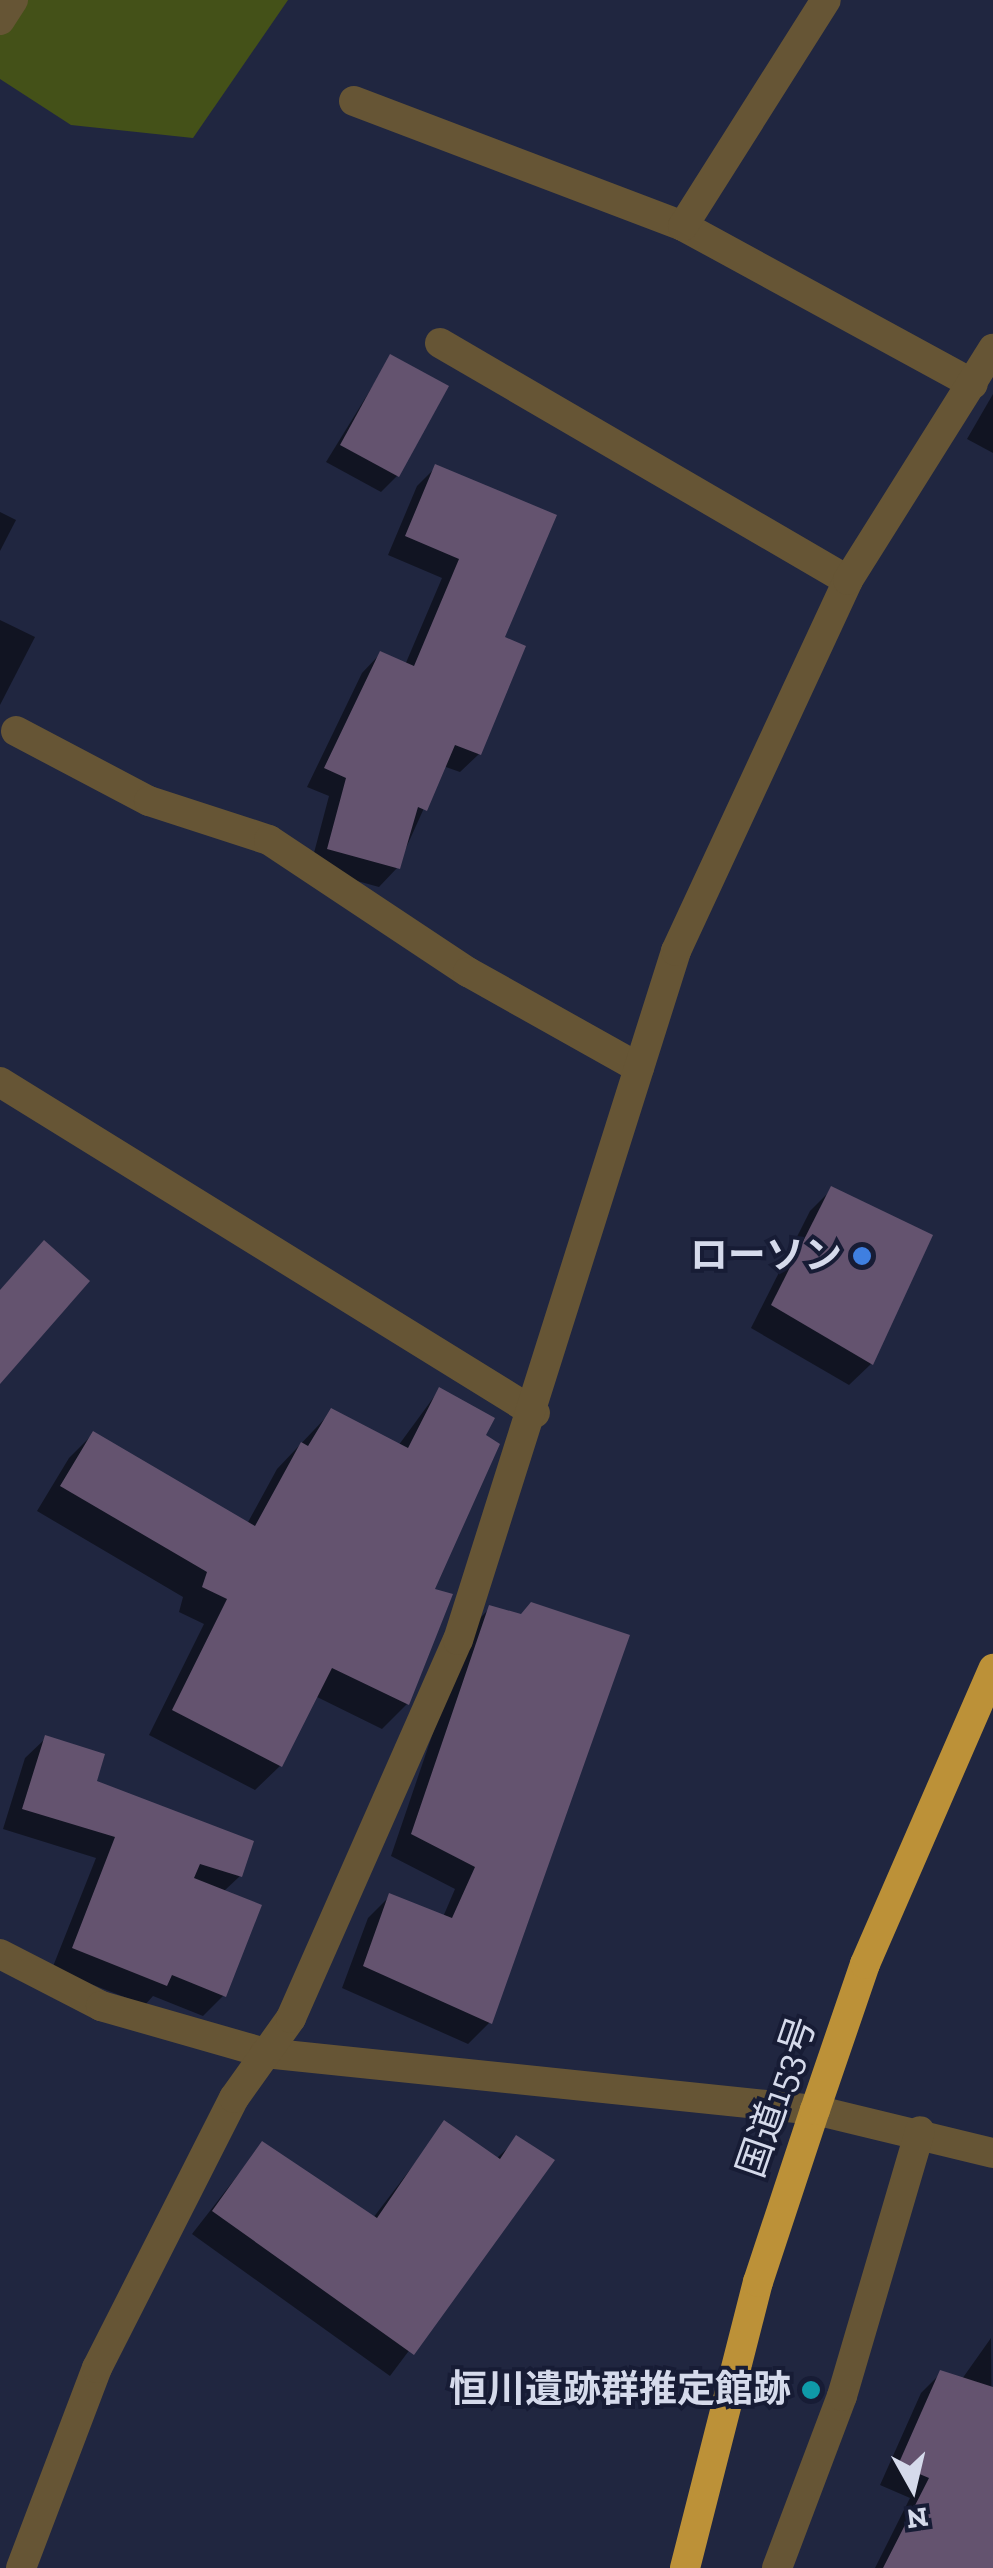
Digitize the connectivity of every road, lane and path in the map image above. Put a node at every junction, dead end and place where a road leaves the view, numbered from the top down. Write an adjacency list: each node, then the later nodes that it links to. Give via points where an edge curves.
1 (12, 0): 3 (street)
2 (826, 0): 5 (street)
3 (0, 20)
4 (354, 101): 5 (street)
5 (683, 226): 8 (street)
6 (440, 343): 9 (street)
7 (993, 348): 8 (street)
8 (972, 384): 9 (street)
9 (848, 580): 11 (street, via 676,950)
10 (16, 731): 11 (street, via 149,801 268,840 468,972)
11 (639, 1068): 13 (street)
12 (0, 1082): 13 (street)
13 (535, 1413): 16 (street, via 458,1640 291,2018)
14 (993, 1669): 17 (highway, 国道153号, via 865,1964)
15 (0, 1954): 16 (street, via 101,2006)
16 (265, 2053): 17 (street); 20 (street, via 97,2368)
17 (814, 2110): 18 (street); 21 (highway, 国道153号, via 758,2282)
18 (920, 2131): 19 (street); 22 (street, via 842,2396)
19 (993, 2152)
20 (21, 2568)
21 (685, 2568)
22 (777, 2568)

